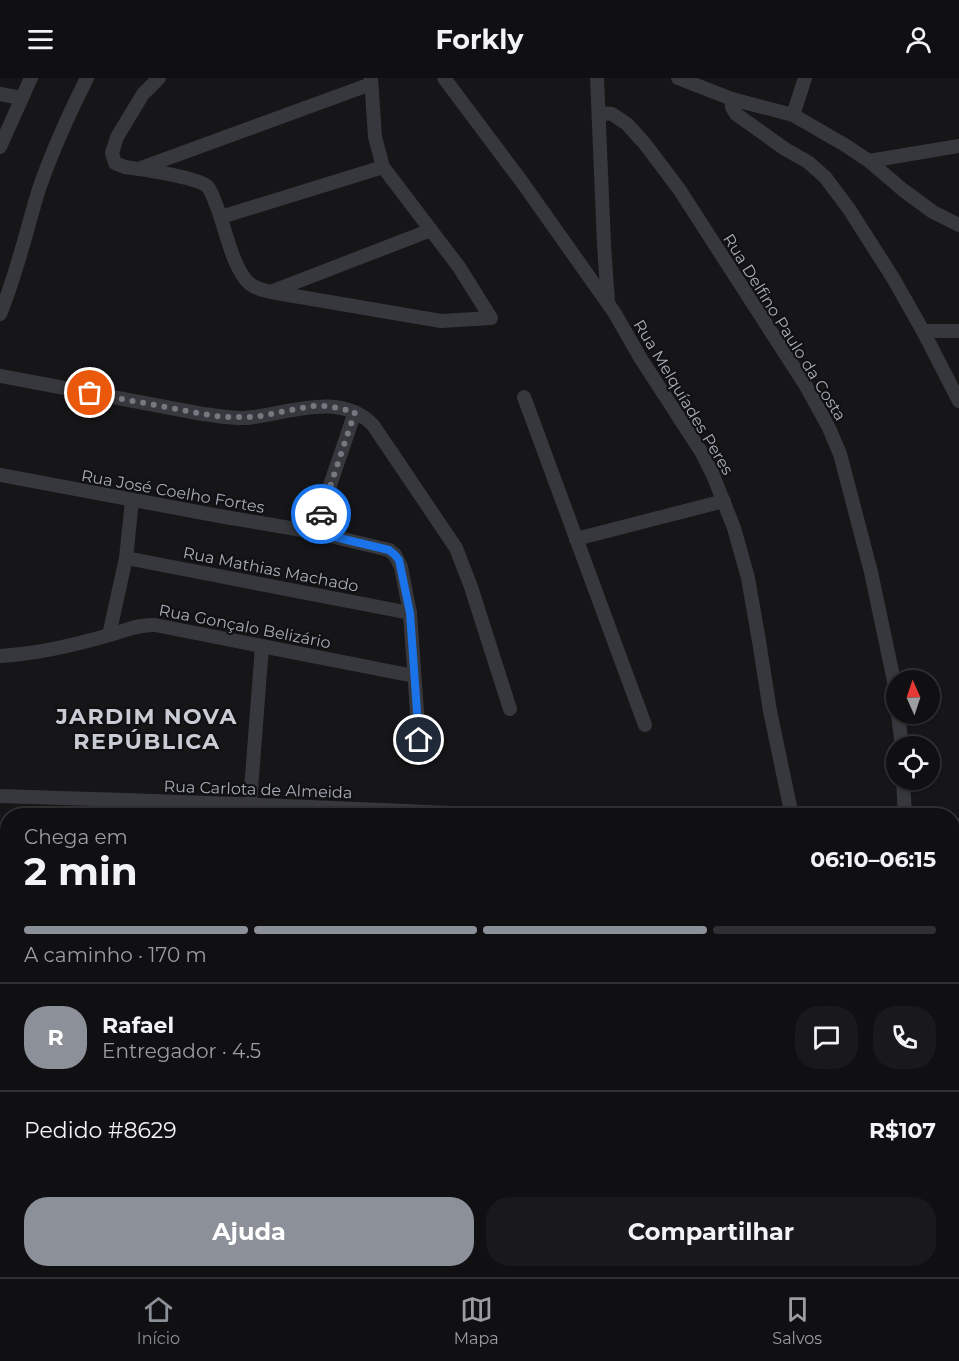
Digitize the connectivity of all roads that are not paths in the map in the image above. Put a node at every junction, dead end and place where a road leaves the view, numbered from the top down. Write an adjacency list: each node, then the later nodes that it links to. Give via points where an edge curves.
1 (31, 78): 10 (street)
2 (87, 78): 24 (street, via 62,128)
3 (159, 78): 18 (street, via 143,94 117,137 112,153 120,166)
4 (444, 78): 23 (street, Rua Melquíades Peres)
5 (597, 78): 12 (street)
6 (678, 78): 11 (street)
7 (805, 78): 13 (street)
8 (371, 81): 17 (street, via 375,138); 18 (street)
9 (0, 94): 10 (street)
10 (21, 98): 15 (street)
11 (732, 99): 13 (street); 25 (street, via 736,114 825,177 870,240)
12 (599, 113): 23 (street); 41 (street, Rua Delfino Paulo da Costa, via 612,114 627,124 679,189 829,428 840,454 871,572)
13 (793, 115): 16 (street)
14 (959, 146): 16 (street)
15 (0, 147)
16 (869, 161): 20 (street, via 933,213)
17 (383, 167): 19 (street); 21 (street)
18 (139, 169): 19 (street, via 207,186)
19 (221, 217): 22 (street, via 244,278)
20 (959, 225)
21 (431, 230): 22 (street); 22 (street, via 491,318 441,321)
22 (271, 292)
23 (609, 304): 33 (street, Rua Melquíades Peres, via 702,453)
24 (0, 314)
25 (924, 331): 26 (street); 29 (street)
26 (959, 331)
27 (0, 376): 30 (street, via 223,417 255,417 312,406)
28 (524, 397): 35 (street)
29 (959, 401)
30 (355, 412): 34 (street); 43 (street, via 373,425 456,548)
31 (0, 475): 32 (street, Rua José Coelho Fortes)
32 (132, 501): 34 (street, Rua José Coelho Fortes); 36 (street)
33 (724, 501): 35 (street); 52 (street, Rua Melquíades Peres, via 748,578)
34 (314, 532): 37 (street, Rua José Coelho Fortes, via 389,550 395,555)
35 (576, 539): 44 (street)
36 (126, 558): 37 (street, Rua Mathias Machado); 38 (street)
37 (410, 613): 42 (street)
38 (110, 635): 39 (street, Rua Gonçalo Belizário, via 155,625); 40 (street, Rua Gonçalo Belizário, via 74,645)
39 (262, 646): 42 (street, Rua Gonçalo Belizário); 49 (street)
40 (0, 656)
41 (892, 670)
42 (414, 676): 45 (street)
43 (510, 709)
44 (645, 725)
45 (419, 740)
46 (904, 790): 53 (street)
47 (0, 796): 48 (street, Rua Carlota de Almeida)
48 (200, 808)
49 (250, 808)
50 (275, 808): 51 (street, Rua Carlota de Almeida)
51 (336, 808)
52 (790, 808)
53 (905, 808)

